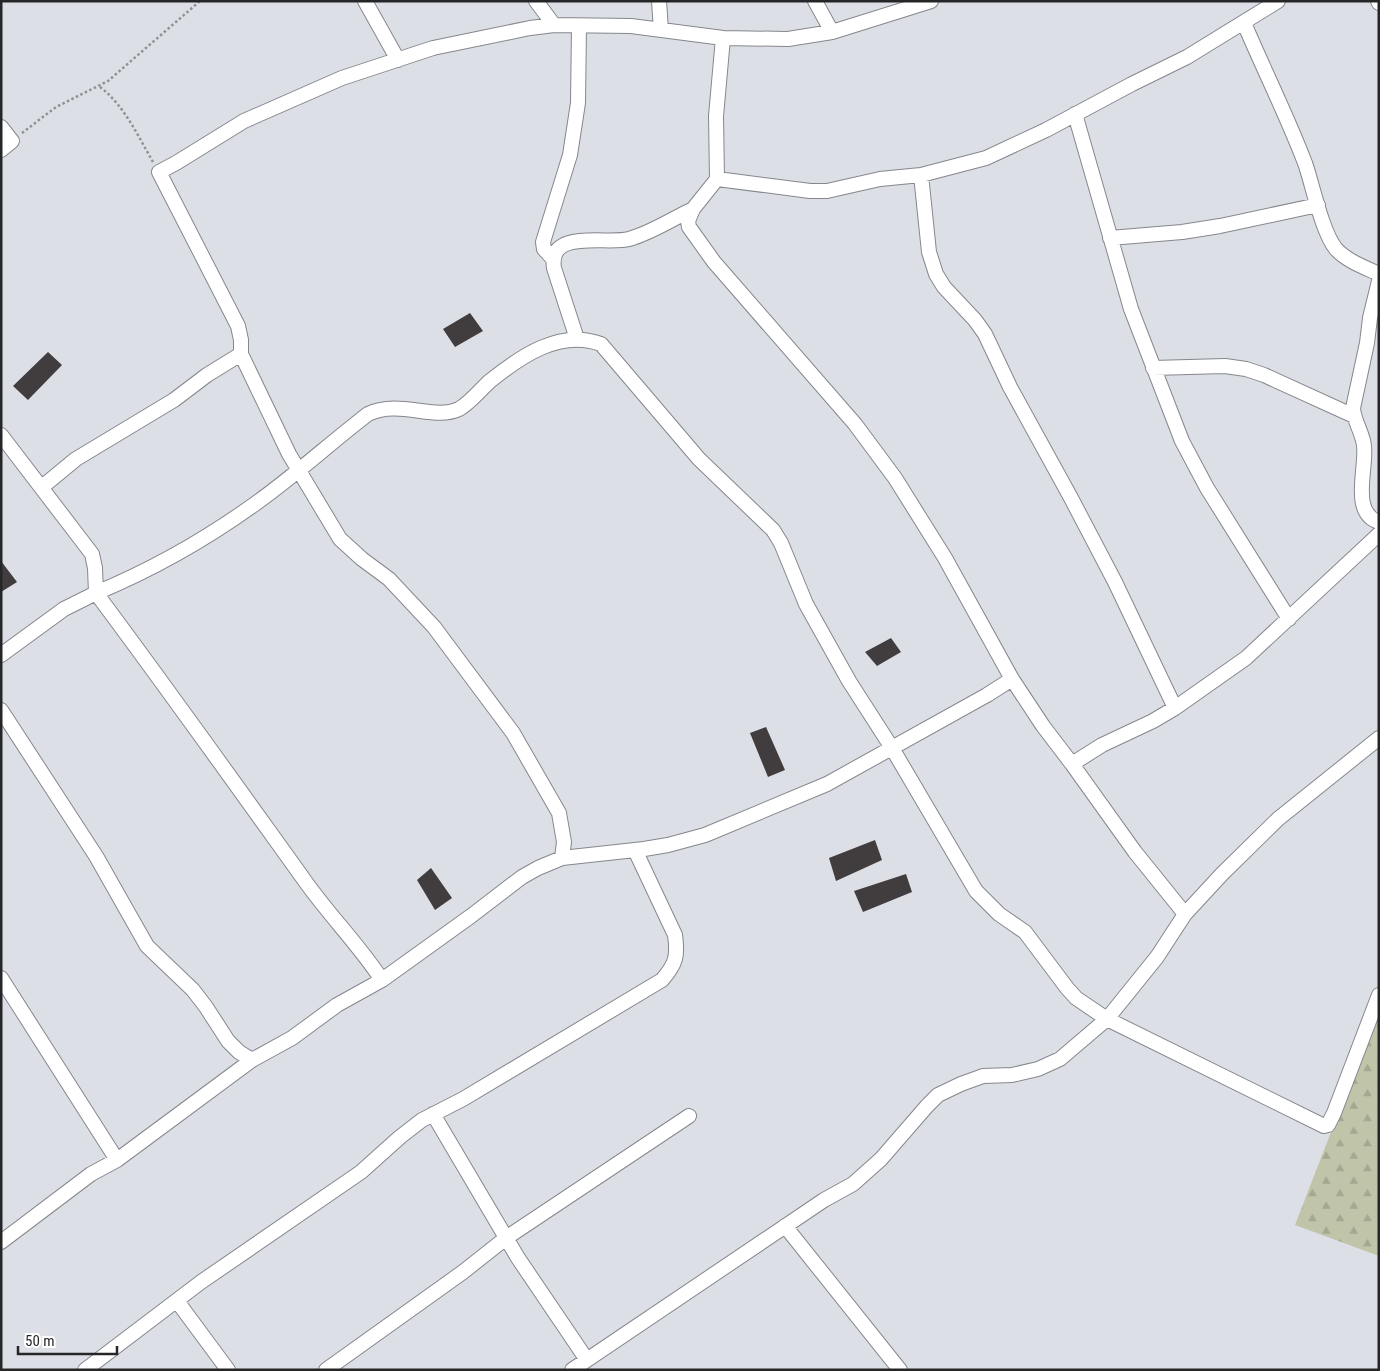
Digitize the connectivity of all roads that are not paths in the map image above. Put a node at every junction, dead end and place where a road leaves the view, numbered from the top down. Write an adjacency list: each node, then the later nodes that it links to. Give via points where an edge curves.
1 (366, 1): 13 (street)
2 (536, 1): 8 (street)
3 (659, 1): 10 (street)
4 (815, 1): 11 (street)
5 (931, 1): 11 (street)
6 (1278, 1): 7 (street)
7 (1244, 23): 14 (street, via 1187,57); 19 (street, via 1305,163)
8 (554, 26): 9 (street); 13 (street, via 432,48)
9 (579, 26): 10 (street, via 631,26); 22 (street, via 578,103 570,155 543,242 544,249)
10 (661, 30): 12 (street)
11 (832, 32): 12 (street, via 788,39)
12 (723, 38): 18 (street, via 716,116)
13 (398, 60): 26 (street, via 342,78 244,121 158,172 238,326)
14 (1075, 114): 17 (street, via 986,158); 21 (street)
15 (1, 127): 16 (street)
16 (6, 145)
17 (921, 175): 18 (street, via 880,179 827,191); 38 (street, via 929,252 936,274 985,334 1114,582)
18 (717, 179): 20 (street)
19 (1318, 205): 21 (street, via 1211,228); 23 (street, via 1337,250)
20 (693, 209): 22 (street, via 628,239 578,240 566,244); 37 (street, via 688,224 714,262 855,424 895,478 945,558)
21 (1110, 238): 27 (street)
22 (553, 259): 25 (street)
23 (1379, 274)
24 (1379, 281): 28 (street, via 1354,401)
25 (578, 339): 30 (street, via 555,342 525,355 452,412 392,408 374,412); 41 (street, via 601,344 699,459 773,530 806,604 848,681)
26 (240, 354): 30 (street); 31 (street, via 174,400 76,459)
27 (1153, 368): 28 (street, via 1225,366 1246,369); 35 (street, via 1190,457)
28 (1354, 416): 32 (street, via 1364,448 1364,510)
29 (1, 435): 31 (street)
30 (299, 469): 34 (street, via 252,506 199,541); 44 (street, via 340,540 389,579 428,620 513,733 559,813 564,842)
31 (42, 488): 34 (street, via 92,554)
32 (1379, 522)
33 (1379, 534): 35 (street)
34 (96, 594): 36 (street, via 64,609); 47 (street, via 306,883)
35 (1289, 619): 38 (street, via 1246,658)
36 (1, 655)
37 (1012, 679): 41 (street); 42 (street)
38 (1175, 708): 42 (street)
39 (1, 710): 50 (street, via 96,856 147,946 193,990 228,1041)
40 (1379, 738): 45 (street, via 1278,819)
41 (892, 748): 43 (street, via 827,784 705,835); 49 (street, via 976,891 999,914 1025,932 1076,998)
42 (1072, 764): 45 (street, via 1135,852)
43 (635, 850): 44 (street); 51 (street, via 675,935 676,959 671,970 654,985)
44 (562, 858): 47 (street, via 522,877)
45 (1185, 914): 49 (street, via 1157,957)
46 (1, 978): 53 (street)
47 (382, 980): 50 (street)
48 (1379, 994): 49 (street, via 1331,1120 1324,1126)
49 (1107, 1019): 54 (street, via 1060,1059 1038,1069 1012,1075 983,1076 938,1096 881,1159 852,1184)
50 (252, 1060): 53 (street)
51 (433, 1114): 55 (street); 57 (street, via 400,1136 361,1172)
52 (689, 1116): 55 (street)
53 (117, 1160): 56 (street, via 91,1174)
54 (785, 1226): 58 (street); 63 (street)
55 (506, 1238): 58 (street); 61 (street)
56 (1, 1242)
57 (176, 1301): 59 (street); 60 (street)
58 (587, 1360): 62 (street)
59 (85, 1370)
60 (228, 1370)
61 (326, 1370)
62 (572, 1370)
63 (900, 1370)

